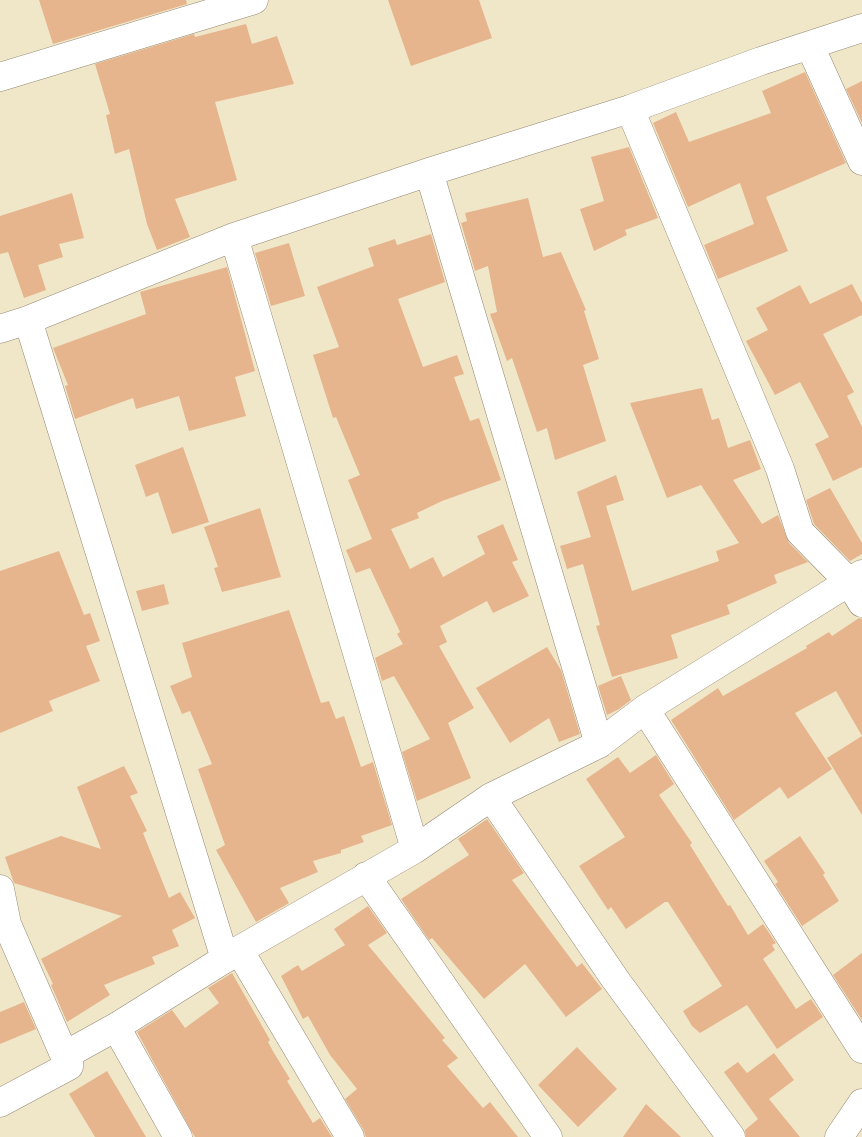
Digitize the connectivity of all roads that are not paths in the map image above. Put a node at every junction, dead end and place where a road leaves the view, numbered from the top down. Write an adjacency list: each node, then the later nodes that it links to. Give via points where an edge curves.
1 (254, 0): 4 (street)
2 (862, 28): 3 (street)
3 (810, 46): 5 (street); 6 (street)
4 (0, 77)
5 (630, 108): 7 (street); 11 (street, via 780,469 800,532)
6 (862, 161)
7 (429, 172): 8 (street); 13 (street)
8 (234, 237): 9 (street); 15 (street)
9 (28, 320): 10 (street); 19 (street)
10 (0, 328)
11 (858, 586): 12 (street)
12 (644, 709): 13 (street); 21 (street)
13 (599, 744): 14 (street)
14 (491, 797): 15 (street); 28 (street, via 615,979)
15 (414, 849): 16 (street)
16 (366, 876): 19 (street); 27 (street)
17 (0, 889): 18 (street)
18 (4, 925): 22 (street)
19 (232, 954): 20 (street); 26 (street)
20 (116, 1027): 22 (street, via 69,1053); 25 (street)
21 (862, 1048)
22 (69, 1066): 23 (street)
23 (0, 1102)
24 (862, 1103): 29 (street)
25 (178, 1137)
26 (350, 1137)
27 (548, 1137)
28 (731, 1137)
29 (839, 1137)

